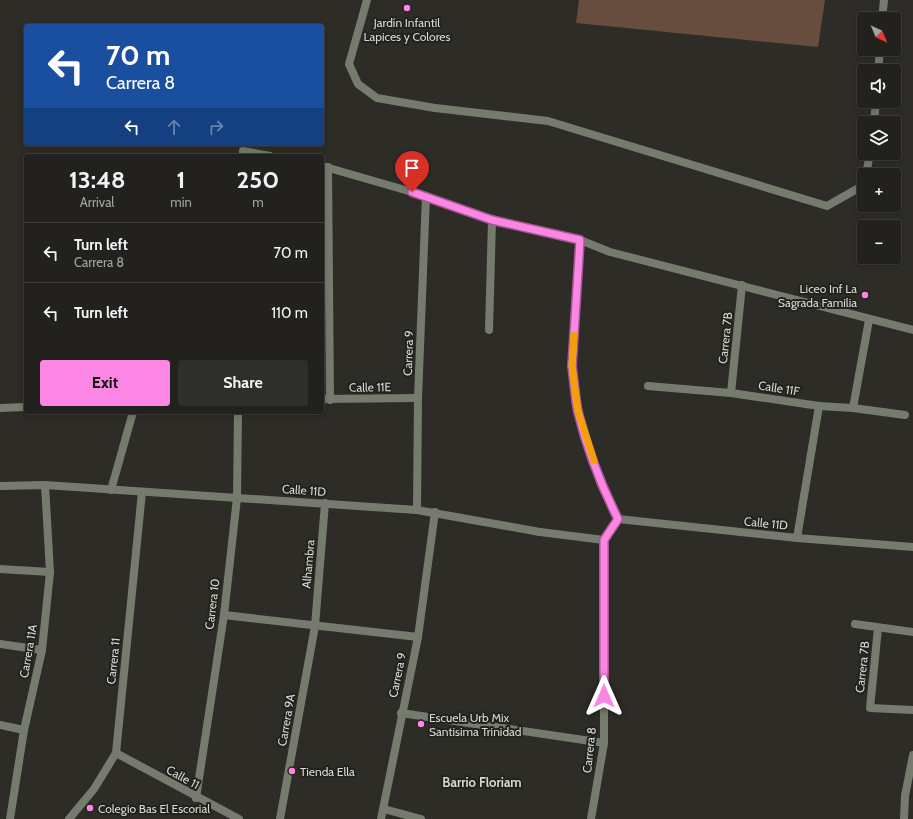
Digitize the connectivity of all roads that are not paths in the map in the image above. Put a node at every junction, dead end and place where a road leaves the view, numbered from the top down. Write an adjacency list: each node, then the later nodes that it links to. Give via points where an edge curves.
1 (367, 0): 5 (street, via 349,64 358,84 378,98 435,108 548,121 827,206)
2 (884, 0): 3 (street)
3 (883, 12)
4 (325, 166): 6 (street); 16 (street)
5 (857, 189)
6 (426, 196): 7 (street); 15 (street, Carrera 9)
7 (492, 220): 8 (street); 11 (street)
8 (580, 240): 9 (street, via 610,252); 32 (street, via 572,366 578,411 601,485)
9 (742, 286): 10 (street); 14 (street, Carrera 7B)
10 (869, 320): 12 (street); 20 (street)
11 (489, 330)
12 (913, 330)
13 (648, 386): 14 (street, Calle 11F)
14 (731, 393): 17 (street, Calle 11F)
15 (418, 398): 16 (street, Calle 11E); 30 (street, Carrera 9)
16 (326, 400)
17 (819, 406): 20 (street, Calle 11F); 33 (street)
18 (24, 407): 19 (street)
19 (0, 408)
20 (853, 408): 23 (street, Calle 11F)
21 (132, 414): 26 (street)
22 (238, 414): 28 (street, Carrera 10)
23 (905, 416)
24 (45, 485): 25 (street, Calle 11D); 26 (street, Calle 11D); 37 (street, Carrera 11A)
25 (0, 486)
26 (111, 490): 27 (street, Calle 11D)
27 (142, 492): 28 (street, Calle 11D); 51 (street, Carrera 11)
28 (237, 498): 29 (street, Calle 11D); 38 (street, Carrera 10)
29 (325, 503): 30 (street, Calle 11D); 40 (street, Alhambra)
30 (417, 510): 31 (street, Calle 11D)
31 (436, 512): 34 (street, Calle 11D, via 540,532); 43 (street, Carrera 9)
32 (618, 519): 33 (street, Calle 11D); 34 (street)
33 (797, 538): 35 (street, Calle 11D)
34 (604, 540): 50 (street, Carrera 8)
35 (913, 547)
36 (0, 569): 37 (street)
37 (50, 572): 45 (street, Carrera 11A)
38 (224, 615): 40 (street); 54 (street, Carrera 10)
39 (855, 624): 41 (street)
40 (315, 626): 43 (street); 59 (street, Carrera 9A)
41 (878, 628): 42 (street); 46 (street, Carrera 7B, via 870,708)
42 (913, 632)
43 (418, 637): 47 (street, Carrera 9)
44 (0, 644): 45 (street)
45 (42, 650): 49 (street, Carrera 11A)
46 (913, 710)
47 (401, 713): 50 (street); 55 (street, Carrera 9)
48 (0, 725): 49 (street)
49 (24, 730): 56 (street, Carrera 11A)
50 (604, 743): 62 (street, Carrera 8)
51 (116, 753): 54 (street, Calle 11); 57 (street, Carrera 11, via 94,789)
52 (913, 755): 53 (street)
53 (909, 796): 63 (street)
54 (196, 798): 58 (street, Calle 11)
55 (384, 809): 60 (street, Carrera 9); 61 (street)
56 (10, 819)
57 (69, 819)
58 (239, 819)
59 (280, 819)
60 (381, 819)
61 (421, 819)
62 (591, 819)
63 (904, 819)

